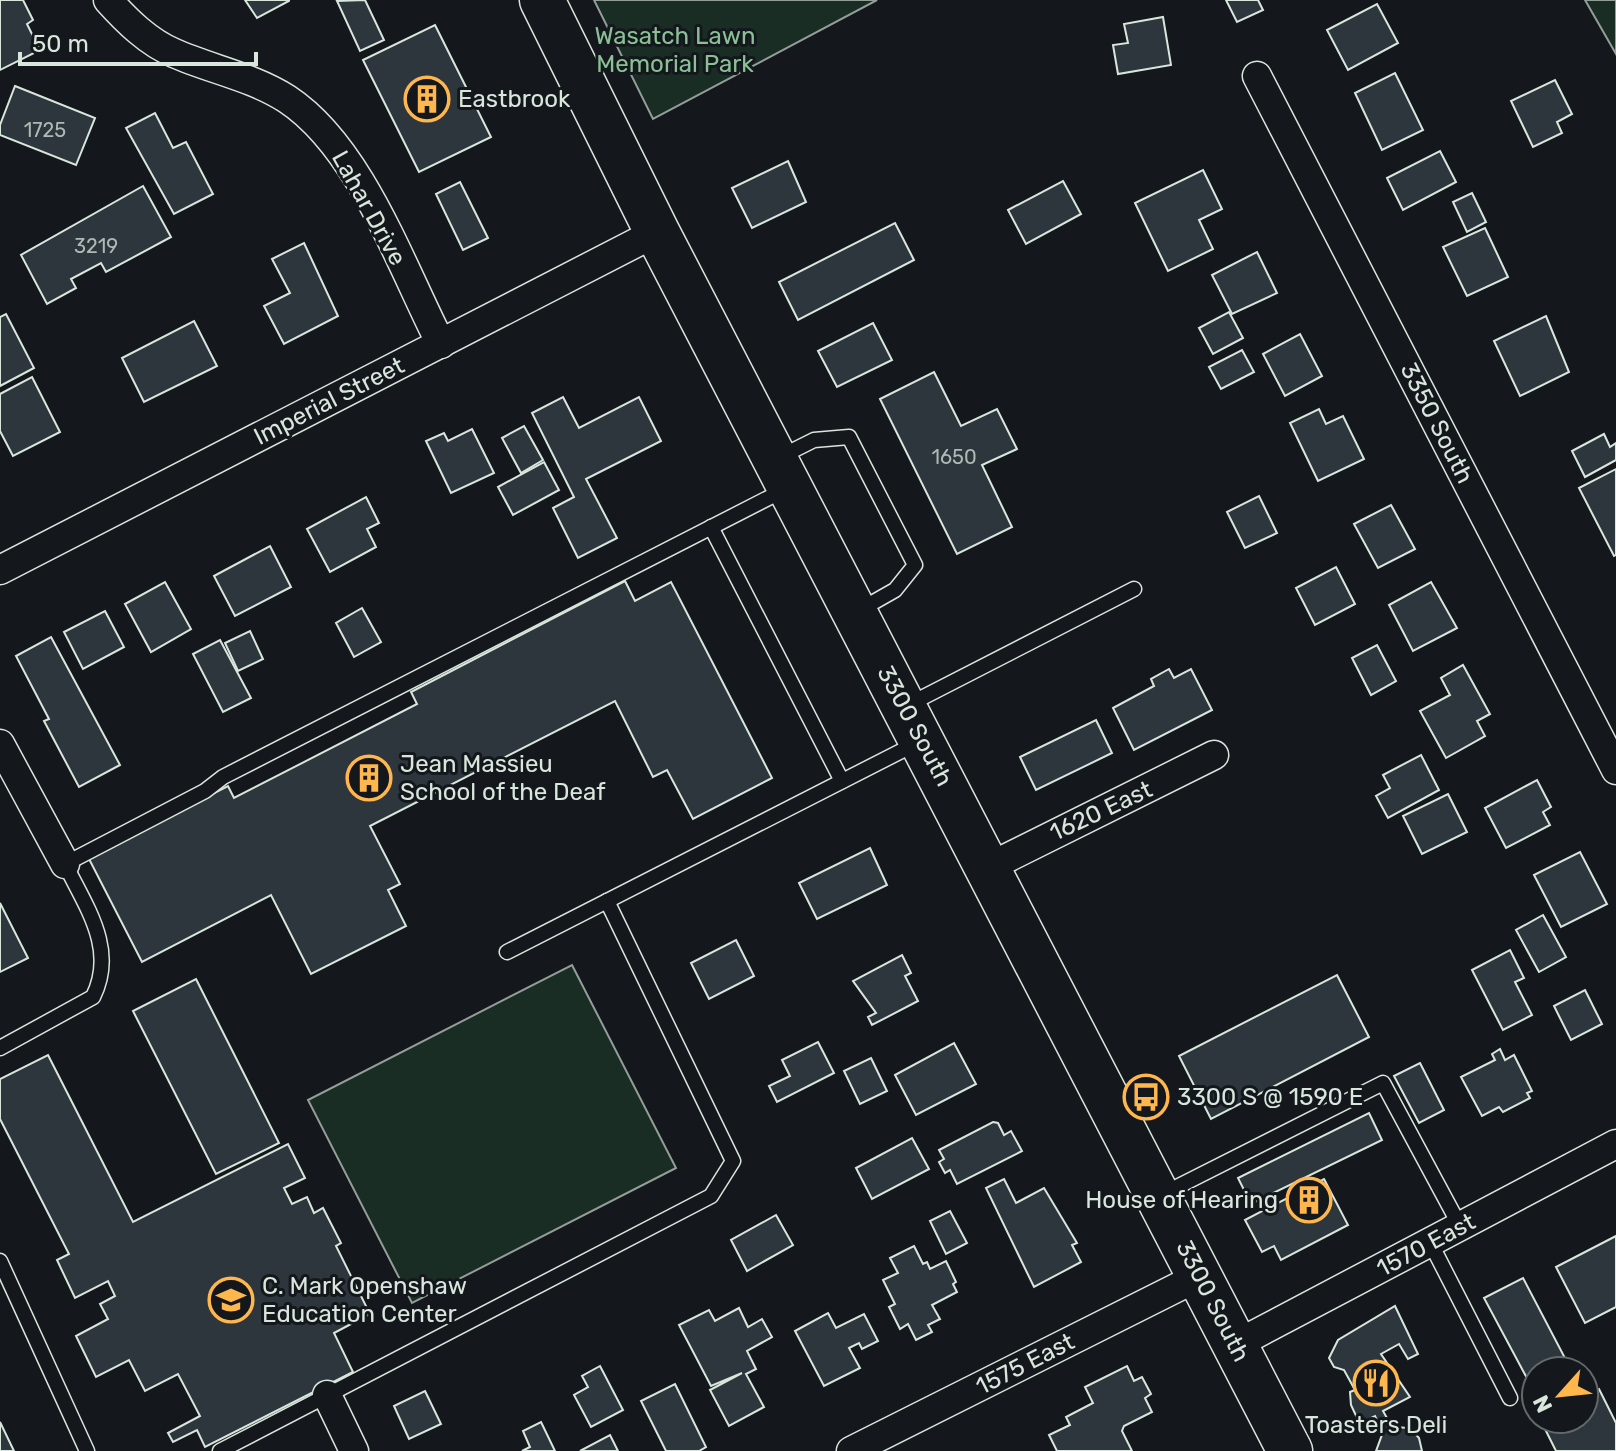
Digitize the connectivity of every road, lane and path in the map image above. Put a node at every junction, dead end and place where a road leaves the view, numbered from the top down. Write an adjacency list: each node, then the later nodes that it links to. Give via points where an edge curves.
1 (108, 0): 5 (street, Lahar Drive, via 132,26 170,52 285,98 322,127 356,175)
2 (542, 0): 4 (main road, 3300 South)
3 (1257, 76): 14 (street, 3350 South)
4 (657, 232): 5 (street, Imperial Street); 6 (main road, 3300 South)
5 (441, 344): 8 (street, Imperial Street)
6 (783, 473): 7 (lane); 10 (main road, 3300 South); 10 (lane, via 814,440 849,437 915,565 895,590)
7 (711, 527): 15 (lane); 16 (lane, via 223,777)
8 (0, 570)
9 (1134, 589): 11 (lane)
10 (856, 612): 11 (main road, 3300 South)
11 (914, 723): 15 (lane); 17 (main road, 3300 South)
12 (0, 744): 16 (street)
13 (1214, 755): 17 (street, 1620 East)
14 (1616, 770)
15 (842, 781): 18 (lane)
16 (65, 864): 20 (lane, via 102,944 100,983 93,997)
17 (989, 867): 22 (main road, 3300 South)
18 (607, 901): 19 (lane); 28 (lane, via 733,1161 725,1178 711,1196)
19 (507, 952)
20 (0, 1048)
21 (1616, 1144): 23 (street, 1570 East)
22 (1159, 1196): 23 (lane, via 1383,1083); 26 (main road, 3300 South)
23 (1460, 1226): 24 (street, 1570 East)
24 (1430, 1242): 27 (street, 1570 East); 29 (lane)
25 (0, 1261): 30 (lane)
26 (1200, 1276): 27 (main road, 3300 South); 33 (street, 1575 East)
27 (1235, 1345): 34 (main road, 3300 South)
28 (327, 1395): 31 (lane); 32 (street)
29 (1510, 1398)
30 (87, 1451)
31 (220, 1451)
32 (354, 1451)
33 (851, 1451)
34 (1290, 1451)

